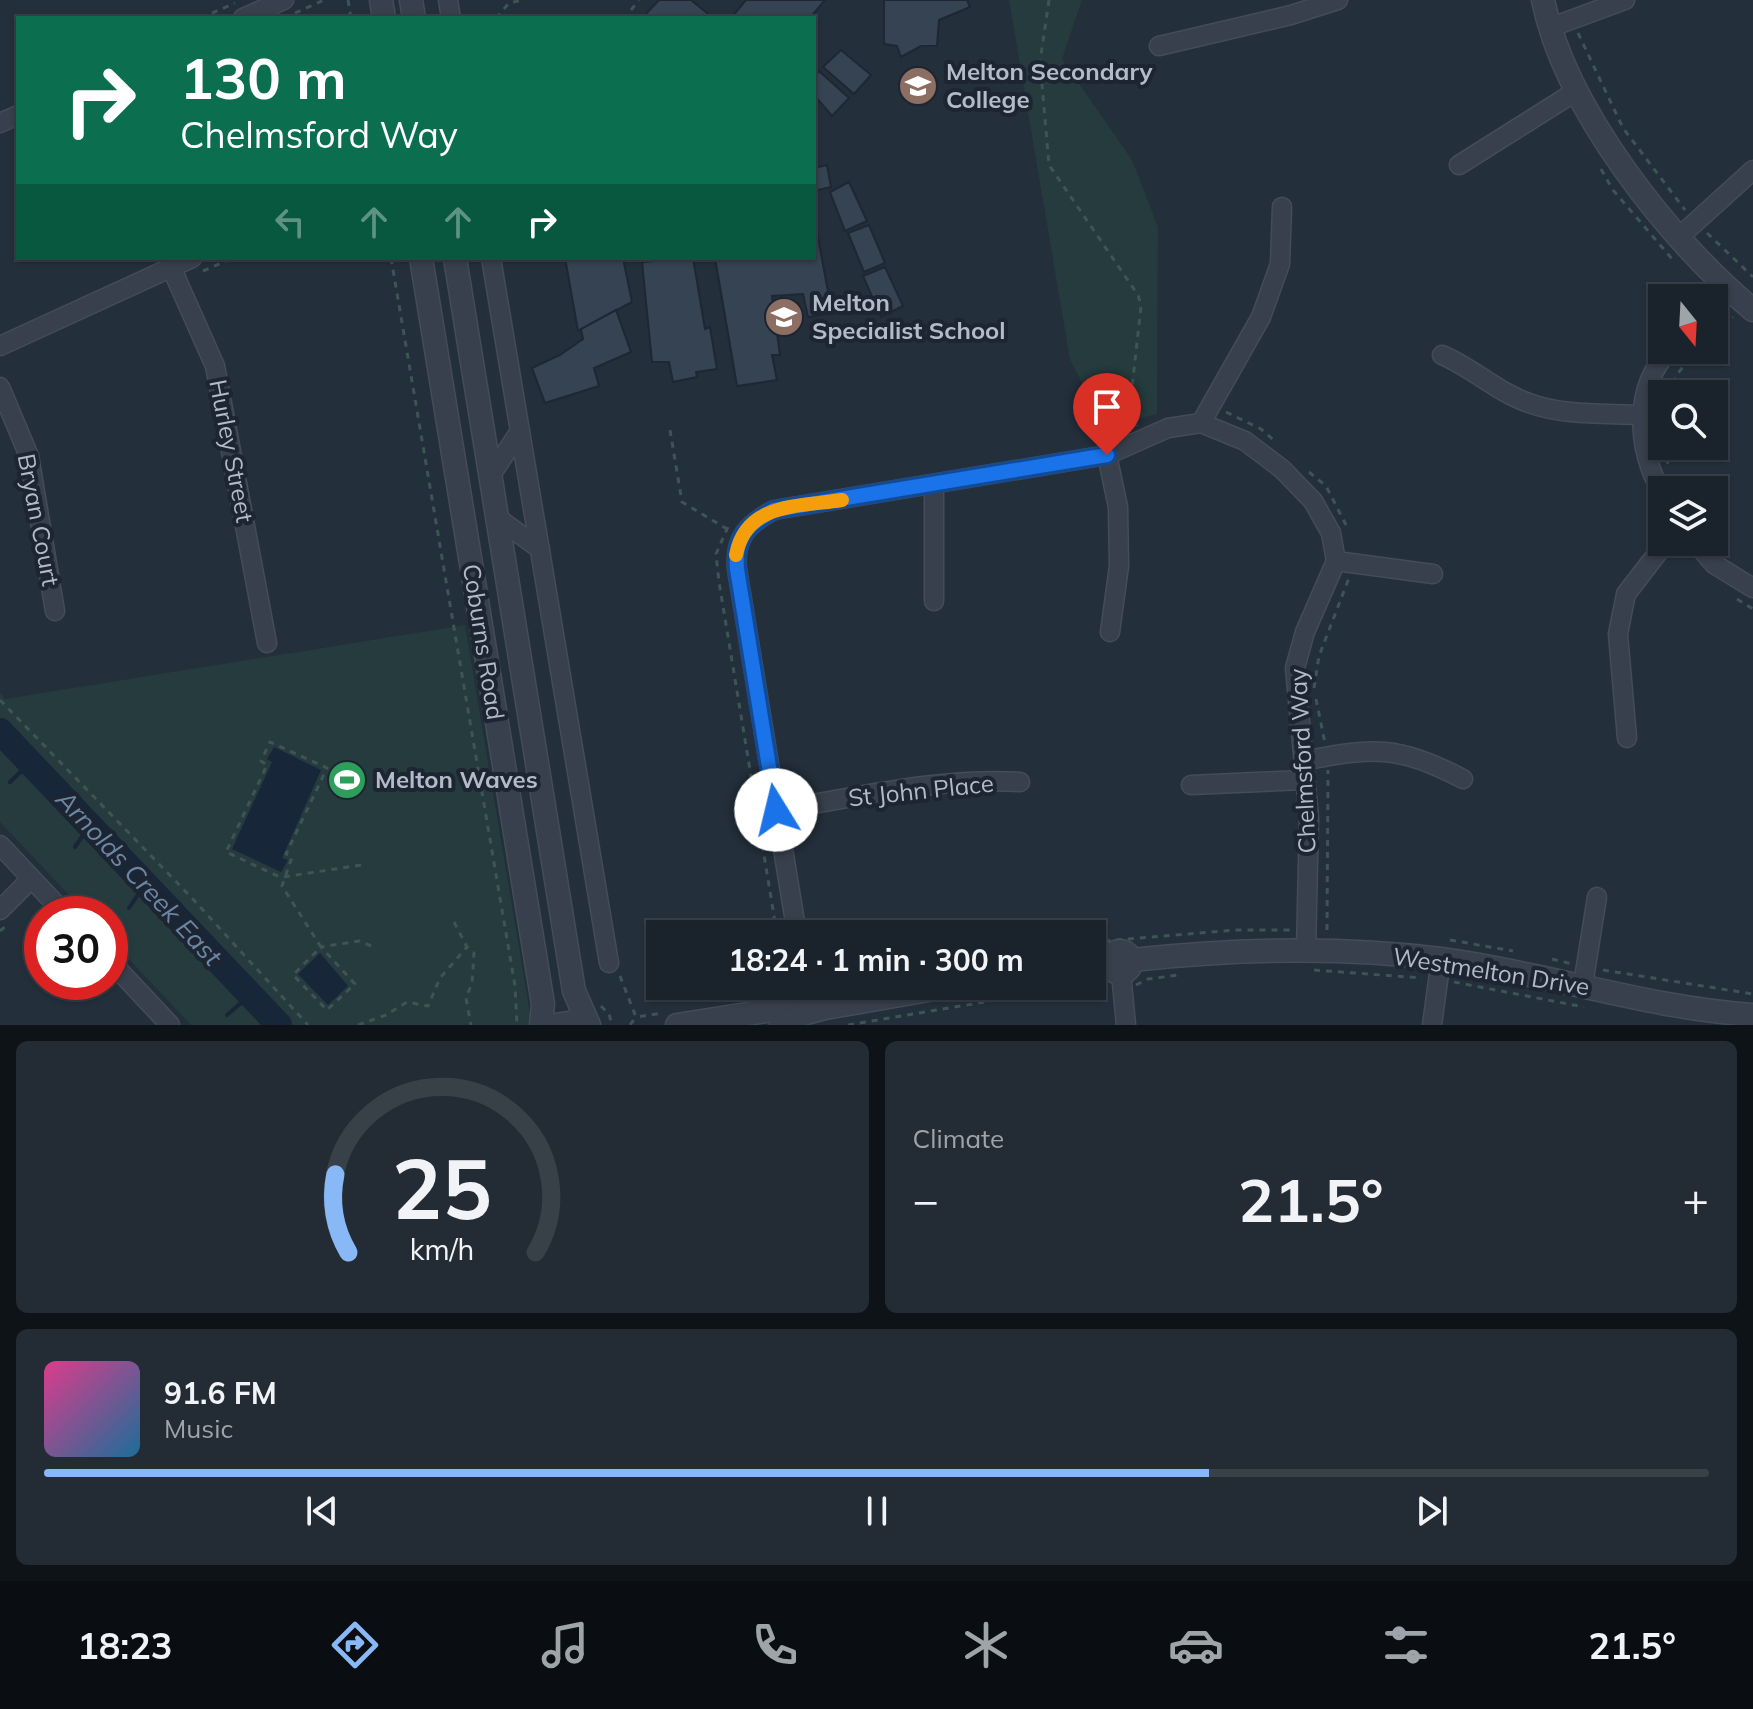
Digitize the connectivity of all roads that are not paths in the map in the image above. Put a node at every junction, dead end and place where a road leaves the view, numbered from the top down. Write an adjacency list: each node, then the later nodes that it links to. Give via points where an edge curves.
1 (284, 0): 5 (street)
2 (1338, 0): 7 (street)
3 (1543, 0): 6 (street)
4 (1625, 0): 6 (street)
5 (248, 16)
6 (1549, 28): 8 (street)
7 (1159, 46)
8 (1578, 90): 9 (street); 12 (street, via 1621,163)
9 (1459, 165)
10 (1753, 170): 12 (street)
11 (1282, 207): 24 (street, via 1280,264 1261,317)
12 (1678, 238): 18 (street)
13 (187, 260): 17 (street)
14 (421, 260): 42 (street, Coburns Road)
15 (455, 260): 27 (street, Coburns Road)
16 (491, 260): 25 (street)
17 (171, 267): 19 (street); 40 (street, Hurley Street, via 215,366)
18 (1712, 284)
19 (0, 346)
20 (1442, 355): 23 (street, via 1531,404)
21 (1661, 364): 23 (street, via 1647,385)
22 (0, 387): 38 (street, Bryan Court, via 29,456)
23 (1642, 415): 28 (street)
24 (1205, 417): 26 (street); 34 (street, via 1282,469 1313,501)
25 (520, 431): 27 (street); 31 (street)
26 (1107, 455): 29 (street); 39 (street, via 1118,507 1119,566)
27 (491, 475): 30 (street, Coburns Road)
28 (1652, 476)
29 (934, 485): 37 (street); 49 (street, via 774,510 740,536 737,569)
30 (499, 519): 31 (street); 41 (street, Coburns Road)
31 (540, 549): 57 (street)
32 (1655, 556): 43 (street, via 1626,594 1618,634)
33 (1707, 556): 36 (street)
34 (1343, 562): 35 (street); 44 (street, Chelmsford Way, via 1305,632 1295,668)
35 (1433, 574)
36 (1753, 588)
37 (934, 601)
38 (55, 611)
39 (1110, 632)
40 (267, 643)
41 (522, 662): 42 (street); 71 (street, Coburns Road, via 574,991)
42 (487, 669): 69 (street, Coburns Road, via 543,1004)
43 (1627, 738)
44 (1303, 761): 45 (street, via 1393,751); 46 (street, Chelmsford Way)
45 (1463, 779)
46 (1303, 780): 48 (street); 56 (street, Chelmsford Way, via 1309,818)
47 (1020, 782): 49 (street, St John Place, via 943,784)
48 (1191, 785)
49 (776, 810): 55 (street)
50 (0, 845): 51 (street)
51 (31, 879): 52 (street); 54 (street)
52 (48, 896)
53 (1597, 897): 61 (street)
54 (0, 910)
55 (795, 920)
56 (1308, 960): 58 (street, Westmelton Drive, via 1203,952); 59 (street, Westmelton Drive)
57 (608, 970)
58 (1115, 970): 73 (street)
59 (1439, 970): 61 (street, Westmelton Drive); 74 (street)
60 (128, 980): 68 (street)
61 (1583, 985): 67 (street, Westmelton Drive)
62 (806, 1000): 64 (street)
63 (876, 1000): 64 (street)
64 (806, 1013): 66 (street, via 785,1008); 72 (street)
65 (1753, 1015): 67 (street, Westmelton Drive)
66 (672, 1019)
67 (1728, 1019)
68 (170, 1025)
69 (541, 1025)
70 (556, 1025): 71 (street)
71 (586, 1025)
72 (781, 1025)
73 (1126, 1025)
74 (1432, 1025)

